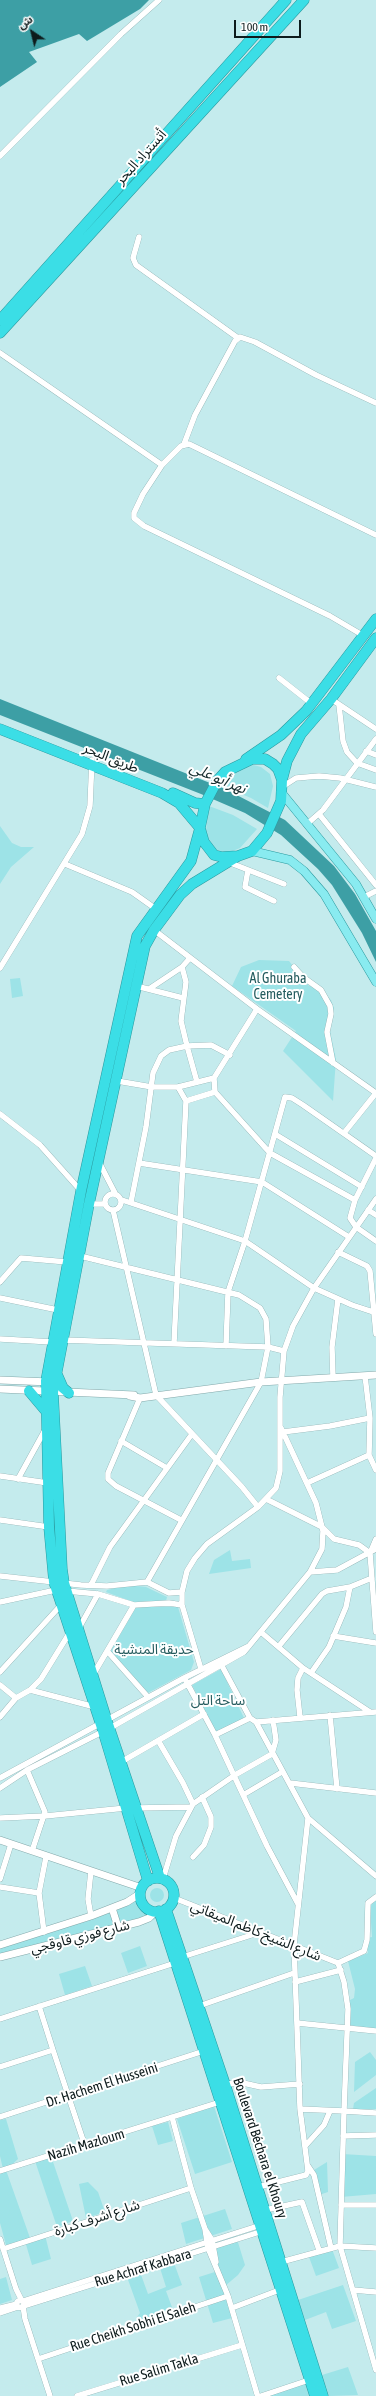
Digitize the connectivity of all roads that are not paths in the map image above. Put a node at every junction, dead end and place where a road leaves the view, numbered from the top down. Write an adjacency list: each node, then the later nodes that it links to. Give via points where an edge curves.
1 (159, 0): 4 (street, via 121,34)
2 (286, 0): 7 (highway, أتستراد البحر)
3 (304, 0): 6 (highway, أتستراد البحر)
4 (0, 156)
5 (139, 237): 9 (street, via 133,258 136,265)
6 (25, 305): 8 (highway, أتستراد البحر); 10 (highway, via 21,316)
7 (0, 320)
8 (0, 333)
9 (238, 338): 12 (street, via 249,339); 13 (street, via 195,415)
10 (0, 341)
11 (0, 353): 14 (street)
12 (376, 403)
13 (184, 444): 14 (street); 15 (street, via 198,447)
14 (162, 465): 17 (street, via 135,510 134,516 138,522 330,616)
15 (376, 535)
16 (376, 619): 17 (highway)
17 (364, 636): 21 (highway)
18 (376, 638): 20 (highway)
19 (279, 678): 21 (street)
20 (335, 702): 23 (street); 29 (street, via 345,749); 33 (highway, via 301,734 287,761)
21 (312, 704): 30 (highway, via 281,735)
22 (0, 723): 28 (highway, طريق البحر)
23 (376, 729)
24 (0, 730): 28 (highway, طريق البحر)
25 (376, 741): 26 (street)
26 (366, 752): 27 (street); 29 (street)
27 (376, 755)
28 (92, 763): 35 (highway, طريق البحر, via 195,803); 38 (highway, طريق البحر, via 179,803); 42 (street, via 91,798 85,824)
29 (357, 763): 31 (street); 32 (street)
30 (234, 766): 33 (highway, via 252,759 265,759 274,764); 35 (highway, via 217,780)
31 (376, 770)
32 (345, 779): 33 (street, via 301,777); 34 (street); 36 (street)
33 (282, 786): 37 (main road); 39 (highway, via 278,812 267,833)
34 (376, 787)
35 (205, 804): 38 (highway)
36 (319, 814): 37 (street); 45 (street)
37 (307, 824): 47 (main road)
38 (200, 828): 40 (highway, via 207,848 214,854 222,858); 49 (highway, via 191,861)
39 (252, 851): 40 (highway); 57 (main road, via 290,860 304,871 324,894)
40 (238, 856): 41 (highway)
41 (228, 862): 43 (street); 51 (highway, via 180,894)
42 (65, 864): 49 (street, via 132,892); 55 (street)
43 (248, 870): 44 (street); 48 (street, via 245,887)
44 (284, 884)
45 (376, 885)
46 (376, 891): 47 (street)
47 (364, 897): 50 (main road)
48 (274, 901)
49 (156, 909): 56 (highway, via 137,936)
50 (376, 919)
51 (154, 930): 52 (street); 56 (highway, via 145,946)
52 (190, 958): 53 (street); 60 (street)
53 (182, 967): 58 (street); 59 (street, via 186,982)
54 (294, 967): 63 (street, via 321,990 330,1006 327,1032)
55 (0, 968)
56 (133, 982): 58 (street); 65 (highway); 82 (highway)
57 (376, 982)
58 (149, 989): 59 (street)
59 (183, 998): 61 (street, via 181,1021)
60 (257, 1009): 62 (street); 63 (street)
61 (187, 1046): 62 (street, via 210,1045); 66 (street); 67 (street, via 169,1050 161,1056 153,1074)
62 (230, 1055): 64 (street)
63 (333, 1063): 70 (street)
64 (214, 1078): 66 (street); 69 (street)
65 (117, 1081): 67 (street); 77 (highway)
66 (197, 1082): 68 (street)
67 (152, 1087): 68 (street); 78 (street)
68 (178, 1087): 71 (street)
69 (215, 1092): 71 (street); 75 (street)
70 (376, 1093): 73 (street)
71 (186, 1101): 79 (street)
72 (0, 1114): 82 (street, via 40,1145)
73 (344, 1133): 74 (street, via 287,1096 284,1098); 76 (street)
74 (274, 1134): 75 (street); 81 (street)
75 (270, 1153): 80 (street); 86 (street)
76 (376, 1157): 81 (street)
77 (99, 1158): 83 (street, via 104,1176); 88 (highway)
78 (139, 1163): 79 (street); 87 (street)
79 (183, 1169): 80 (street); 93 (street)
80 (262, 1182): 95 (street); 96 (street)
81 (362, 1187): 86 (street)
82 (81, 1191): 100 (highway)
83 (115, 1193): 85 (street); 89 (street, via 106,1197)
84 (376, 1199): 91 (street)
85 (122, 1200): 87 (street); 90 (street, via 120,1207)
86 (355, 1200): 94 (street, via 350,1218)
87 (131, 1202): 93 (street)
88 (89, 1204): 89 (street); 99 (highway)
89 (105, 1204): 90 (street)
90 (113, 1210): 101 (street)
91 (368, 1210): 92 (street); 94 (street)
92 (376, 1215)
93 (179, 1218): 96 (street); 102 (street)
94 (356, 1227): 95 (street); 97 (street)
95 (349, 1237): 98 (street)
96 (245, 1241): 104 (street); 105 (street)
97 (376, 1241)
98 (338, 1252): 104 (street); 109 (street, via 369,1268)
99 (80, 1256): 101 (street); 112 (highway)
100 (67, 1262): 103 (street, via 20,1258); 108 (highway)
101 (127, 1269): 102 (street); 113 (street)
102 (178, 1281): 105 (street); 114 (street)
103 (0, 1282)
104 (314, 1288): 107 (street); 117 (street, via 293,1326)
105 (228, 1292): 115 (street); 116 (street, via 246,1298 263,1311 268,1331)
106 (0, 1298): 108 (street)
107 (338, 1299): 109 (street); 121 (street, via 332,1347)
108 (58, 1310): 112 (highway)
109 (375, 1313): 110 (street)
110 (376, 1334)
111 (0, 1339): 112 (street)
112 (57, 1341): 113 (street); 118 (highway); 125 (highway)
113 (144, 1342): 114 (street); 129 (street)
114 (174, 1343): 115 (street)
115 (226, 1346): 116 (street)
116 (268, 1347): 117 (street); 124 (street)
117 (284, 1351): 123 (street)
118 (56, 1371): 125 (highway); 128 (highway, via 63,1388)
119 (376, 1373): 120 (street)
120 (365, 1376): 121 (street); 133 (street)
121 (333, 1377): 123 (street)
122 (0, 1380): 125 (street)
123 (281, 1381): 124 (street); 135 (street)
124 (261, 1382): 129 (street); 139 (street)
125 (50, 1387): 127 (street); 128 (street); 132 (highway); 162 (highway)
126 (0, 1389): 127 (street)
127 (29, 1391): 132 (highway, via 39,1399)
128 (69, 1393): 130 (street)
129 (156, 1395): 130 (street); 131 (street); 136 (street)
130 (130, 1396): 131 (street)
131 (140, 1398): 137 (street)
132 (45, 1410): 134 (highway)
133 (370, 1418): 135 (street, via 330,1426); 138 (street)
134 (46, 1430): 143 (street); 144 (highway)
135 (282, 1430): 145 (street); 146 (street, via 280,1477 276,1488)
136 (192, 1434): 139 (street); 140 (street)
137 (121, 1441): 140 (street); 147 (street, via 108,1472 108,1479)
138 (369, 1455): 141 (street); 145 (street)
139 (217, 1460): 148 (street); 150 (street)
140 (167, 1468): 147 (street)
141 (376, 1470)
142 (0, 1476): 143 (street)
143 (18, 1479): 144 (street)
144 (48, 1483): 152 (highway)
145 (307, 1483): 151 (street)
146 (266, 1499): 148 (street); 151 (street)
147 (142, 1501): 150 (street); 160 (street, via 110,1547)
148 (258, 1507): 164 (street, via 207,1544 187,1571)
149 (0, 1520): 152 (street)
150 (181, 1520): 159 (street)
151 (322, 1526): 155 (street, via 334,1539 359,1545); 156 (street, via 323,1544)
152 (49, 1527): 162 (highway)
153 (376, 1539): 155 (street)
154 (376, 1549): 155 (street)
155 (370, 1553): 156 (street, via 337,1570); 158 (street)
156 (310, 1572): 175 (street)
157 (0, 1576): 162 (street)
158 (373, 1576): 163 (street); 174 (street)
159 (146, 1582): 161 (street); 165 (street)
160 (91, 1585): 161 (street); 162 (street)
161 (107, 1586): 167 (street)
162 (60, 1587): 166 (street); 168 (street); 170 (highway); 173 (highway)
163 (350, 1587): 176 (street, via 346,1607); 179 (street, via 328,1590 322,1594)
164 (182, 1592): 165 (street); 172 (street)
165 (169, 1593): 169 (street)
166 (98, 1594): 167 (street); 173 (street)
167 (106, 1596): 171 (street)
168 (0, 1602)
169 (169, 1603): 171 (street); 172 (street)
170 (61, 1605): 173 (highway); 184 (street)
171 (134, 1605): 180 (street)
172 (182, 1605): 183 (street)
173 (74, 1630): 186 (highway); 190 (street, via 41,1679); 193 (highway)
174 (376, 1632)
175 (262, 1633): 178 (street); 179 (street)
176 (333, 1636): 177 (street); 185 (street, via 324,1657)
177 (376, 1642)
178 (249, 1646): 181 (street); 183 (street)
179 (279, 1646): 182 (street)
180 (108, 1652): 186 (street); 191 (street)
181 (222, 1666): 188 (street); 199 (street)
182 (302, 1668): 185 (street); 197 (street, via 297,1690)
183 (201, 1669): 187 (street)
184 (0, 1672)
185 (311, 1673): 194 (street)
186 (92, 1676): 202 (highway)
187 (184, 1678): 188 (street); 191 (street)
188 (187, 1684): 195 (street); 202 (street)
189 (0, 1685): 192 (street)
190 (30, 1690): 192 (street); 193 (street)
191 (148, 1697): 202 (street)
192 (16, 1698): 198 (street)
193 (95, 1707): 202 (highway)
194 (373, 1712): 196 (street)
195 (204, 1714): 203 (street); 204 (street)
196 (330, 1715): 197 (street); 213 (street)
197 (300, 1716): 200 (street)
198 (0, 1717)
199 (250, 1718): 201 (street); 203 (street)
200 (273, 1720): 201 (street); 205 (street, via 276,1740)
201 (256, 1722): 205 (street)
202 (105, 1726): 206 (highway); 207 (street); 210 (street); 218 (highway)
203 (215, 1735): 209 (street)
204 (159, 1742): 206 (street); 217 (street, via 183,1783)
205 (272, 1754): 208 (street); 209 (street)
206 (121, 1762): 218 (highway)
207 (27, 1770): 212 (street); 219 (street, via 44,1807)
208 (282, 1772): 211 (street); 215 (street)
209 (235, 1775): 215 (street); 216 (street)
210 (0, 1778)
211 (290, 1783): 213 (street); 221 (street)
212 (0, 1788)
213 (338, 1789): 214 (street)
214 (376, 1793)
215 (243, 1795): 236 (street, via 266,1846)
216 (202, 1797): 217 (street); 225 (street, via 211,1817 210,1827 204,1845)
217 (192, 1806): 218 (street); 229 (street, via 176,1836)
218 (131, 1808): 219 (street); 229 (highway); 231 (highway)
219 (44, 1816): 220 (street); 224 (street)
220 (0, 1818)
221 (308, 1818): 228 (street); 236 (street)
222 (0, 1840): 223 (street)
223 (11, 1844): 224 (street); 230 (street)
224 (32, 1851): 226 (street)
225 (193, 1856)
226 (46, 1857): 227 (street); 233 (street)
227 (92, 1872): 231 (street); 239 (street, via 88,1899)
228 (376, 1876)
229 (162, 1878): 231 (highway); 235 (highway, via 173,1888)
230 (0, 1880)
231 (144, 1887): 237 (street, شارع فوزي قاوقجي); 238 (highway, via 143,1903)
232 (0, 1888): 233 (street)
233 (39, 1893): 242 (street)
234 (376, 1897): 249 (street, via 368,1903 367,1940 364,1951)
235 (174, 1898): 238 (highway); 243 (street, شارع الشيخ كاظم الميقاتي)
236 (298, 1904): 246 (street)
237 (112, 1908): 239 (street, شارع فوزي قاوقجي); 241 (street)
238 (160, 1910): 241 (street, شارع فوزي قاوقجي, via 145,1920); 248 (highway, Boulevard Béchara el Khoury)
239 (91, 1916): 240 (street, شارع فوزي قاوقجي)
240 (62, 1926): 242 (street, شارع فوزي قاوقجي); 244 (street, via 69,1933)
241 (118, 1927): 244 (street, شارع فوزي قاوقجي)
242 (44, 1932): 245 (street, شارع فوزي قاوقجي)
243 (258, 1933): 246 (street, شارع الشيخ كاظم الميقاتي); 248 (street)
244 (65, 1940): 247 (street, شارع فوزي قاوقجي)
245 (0, 1945)
246 (294, 1945): 249 (street, شارع الشيخ كاظم الميقاتي); 251 (street)
247 (0, 1957)
248 (179, 1960): 253 (street); 254 (highway, Boulevard Béchara el Khoury); 260 (highway, Boulevard Béchara el Khoury)
249 (338, 1963): 250 (street)
250 (341, 1970): 252 (street); 257 (street, via 346,1994)
251 (294, 1973): 252 (street); 254 (street)
252 (295, 1982): 256 (street)
253 (39, 2006): 255 (street); 259 (street)
254 (199, 2006): 262 (highway, Boulevard Béchara el Khoury)
255 (0, 2019)
256 (297, 2023): 257 (street); 263 (street)
257 (347, 2028): 258 (street); 268 (street)
258 (376, 2031)
259 (53, 2050): 261 (street); 264 (street)
260 (204, 2051): 264 (street, Dr. Hachem El Husseini); 265 (highway, Boulevard Béchara el Khoury)
261 (0, 2067)
262 (225, 2084): 263 (street, via 243,2083 261,2087); 278 (highway, Boulevard Béchara el Khoury)
263 (300, 2084): 266 (street)
264 (68, 2096): 270 (street, Dr. Hachem El Husseini); 275 (street)
265 (220, 2102): 271 (street, Nazih Mazloum); 283 (highway, Boulevard Béchara el Khoury)
266 (300, 2109): 267 (street); 274 (street)
267 (330, 2111): 268 (street); 274 (street, via 324,2125)
268 (344, 2112): 269 (street); 273 (street)
269 (376, 2113)
270 (0, 2117)
271 (172, 2117): 275 (street, Nazih Mazloum); 279 (street)
272 (376, 2135): 273 (street)
273 (343, 2136): 280 (street)
274 (306, 2145): 276 (street)
275 (85, 2146): 277 (street, Nazih Mazloum)
276 (308, 2166): 278 (street, via 306,2175); 288 (street, via 314,2175)
277 (0, 2171)
278 (258, 2187): 282 (highway, Boulevard Béchara el Khoury)
279 (191, 2188): 285 (street); 287 (street, شارع أشرف كبارة)
280 (341, 2205): 281 (street); 286 (street)
281 (376, 2205)
282 (265, 2210): 290 (street, via 302,2202); 291 (highway, Boulevard Béchara el Khoury)
283 (262, 2228): 285 (street, Rue Achraf Kabbara); 292 (highway, Boulevard Béchara el Khoury)
284 (0, 2239): 287 (street)
285 (210, 2244): 295 (street); 296 (street, Rue Achraf Kabbara)
286 (340, 2246): 288 (street); 289 (street); 293 (street)
287 (3, 2248): 296 (street)
288 (331, 2248): 290 (street)
289 (376, 2248)
290 (319, 2250): 291 (street)
291 (281, 2262): 292 (highway, Boulevard Béchara el Khoury)
292 (285, 2288): 298 (street); 303 (highway, Boulevard Béchara el Khoury, via 295,2341); 308 (highway, Boulevard Béchara el Khoury)
293 (353, 2290): 294 (street); 302 (street)
294 (376, 2292)
295 (228, 2296): 298 (street); 301 (street, Rue Cheikh Sobhi El Saleh)
296 (20, 2304): 297 (street, Rue Achraf Kabbara); 299 (street, Rue Achraf Kabbara); 301 (street)
297 (0, 2308)
298 (232, 2308): 300 (street)
299 (0, 2313)
300 (242, 2345): 304 (street); 306 (street, Rue Salim Takla)
301 (38, 2359): 305 (street)
302 (376, 2370)
303 (309, 2380): 304 (street); 307 (highway, Boulevard Béchara el Khoury)
304 (258, 2395)
305 (50, 2396)
306 (76, 2396)
307 (315, 2396)
308 (323, 2396)

